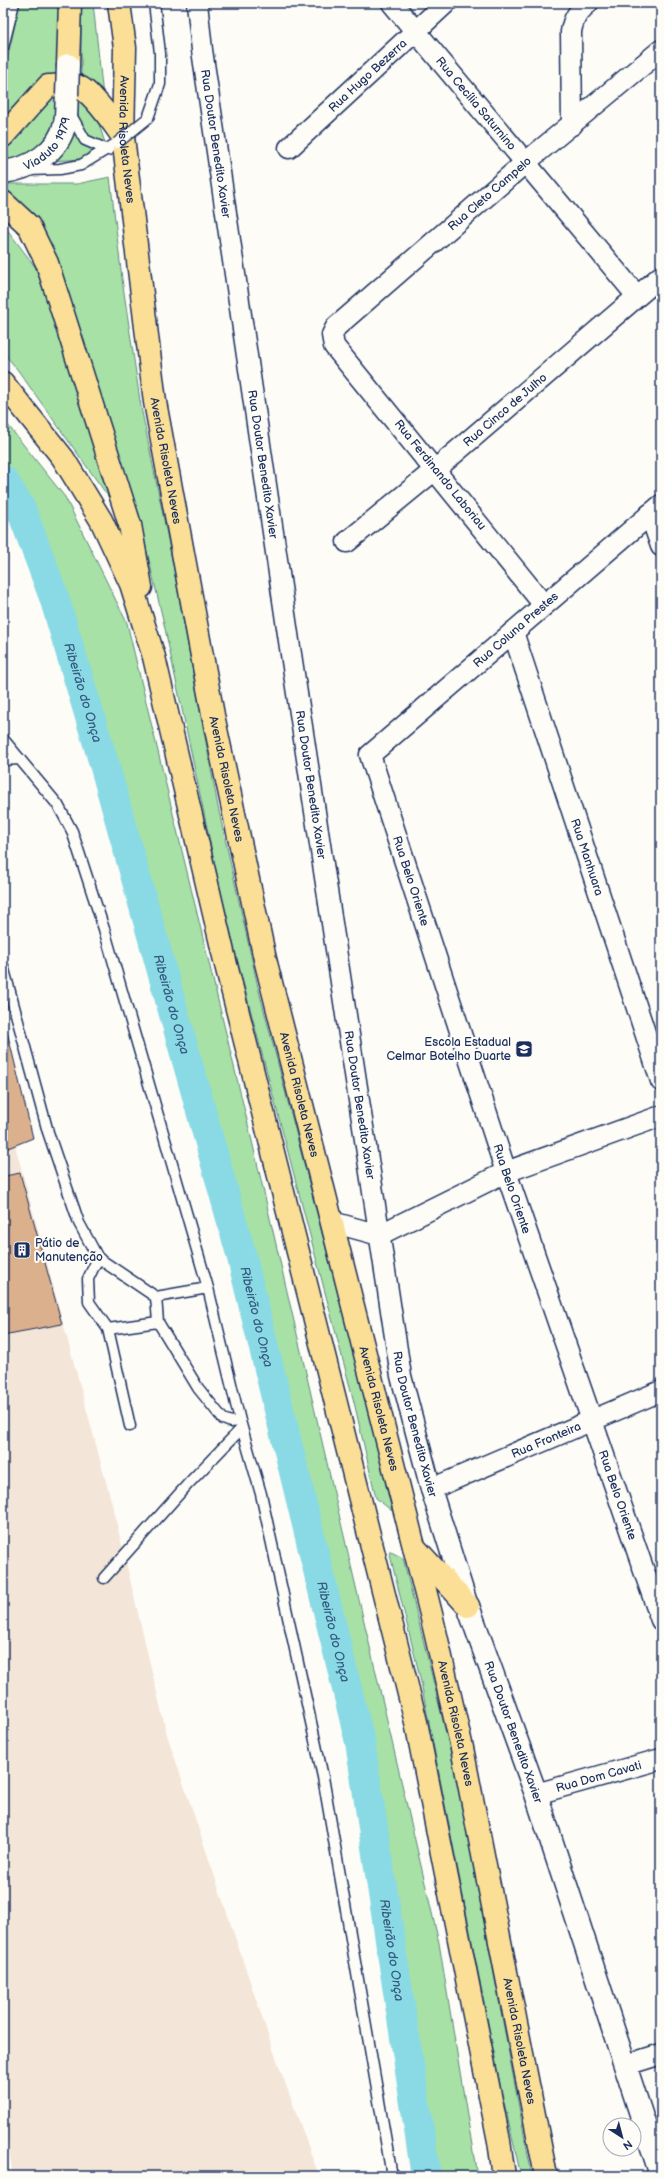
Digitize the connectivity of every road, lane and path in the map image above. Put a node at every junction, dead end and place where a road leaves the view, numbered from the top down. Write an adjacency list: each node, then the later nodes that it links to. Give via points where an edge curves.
1 (14, 3): 10 (lane)
2 (70, 3): 12 (highway)
3 (119, 3): 16 (highway, Avenida Risoleta Neves, via 126,48)
4 (154, 3): 16 (lane, bridge, via 160,53 160,84 148,118)
5 (197, 3): 43 (street, Rua Doutor Benedito Xavier, via 204,66)
6 (392, 3): 9 (street, Rua Cecília Saturnino)
7 (446, 3): 9 (street, Rua Hugo Bezerra)
8 (588, 3): 14 (street, via 573,20 571,32)
9 (415, 31): 17 (street, Rua Hugo Bezerra); 18 (street, Rua Cecília Saturnino)
10 (3, 47)
11 (661, 50): 14 (street, Rua Cleto Campelo)
12 (68, 65): 13 (street, Viaduto 1979, bridge)
13 (66, 98): 16 (lane, via 73,121 85,140); 19 (street, Viaduto 1979, via 65,123 58,142 41,159)
14 (572, 125): 18 (street, Rua Cleto Campelo)
15 (3, 136): 16 (highway, via 48,86 77,86 105,111)
16 (116, 143): 19 (lane, via 81,165); 42 (highway, Avenida Risoleta Neves, via 155,402 213,715 265,959)
17 (289, 148)
18 (526, 162): 22 (street, Rua Cecília Saturnino); 23 (street, Rua Cleto Campelo, via 336,327 332,335)
19 (9, 172)
20 (3, 202): 33 (highway, via 29,226 47,263 130,525)
21 (661, 276): 22 (street, Rua Cinco de Julho)
22 (637, 296): 27 (street, Rua Cinco de Julho)
23 (334, 346): 27 (street, Rua Ferdinando Laboriau)
24 (3, 383): 26 (highway)
25 (3, 397): 26 (lane, via 21,412)
26 (63, 458): 33 (highway, via 101,520 131,584)
27 (436, 469): 29 (street, Rua Cinco de Julho); 31 (street, Rua Ferdinando Laboriau)
28 (656, 509): 30 (street); 31 (street, Rua Coluna Prestes)
29 (347, 542)
30 (661, 546)
31 (544, 606): 32 (street, Rua Coluna Prestes)
32 (514, 632): 35 (street, Rua Coluna Prestes); 39 (street, Rua Manhuara)
33 (154, 656): 64 (highway, via 226,965 416,1722)
34 (3, 739): 36 (lane)
35 (370, 755): 41 (street, Rua Belo Oriente)
36 (20, 759): 37 (lane); 45 (lane, via 58,805 72,831 104,928)
37 (3, 760)
38 (3, 966): 44 (lane, via 48,1132 79,1223)
39 (661, 1081)
40 (661, 1116): 41 (street)
41 (506, 1172): 43 (street); 50 (street, Rua Belo Oriente)
42 (332, 1222): 43 (street); 54 (highway, Avenida Risoleta Neves)
43 (379, 1235): 53 (street, Rua Doutor Benedito Xavier, via 401,1376)
44 (98, 1258): 46 (lane); 48 (lane, via 88,1279 89,1302)
45 (208, 1288): 46 (lane); 51 (lane)
46 (156, 1298): 47 (lane)
47 (158, 1322): 48 (lane); 51 (lane, via 198,1388 223,1419)
48 (108, 1329): 52 (lane)
49 (661, 1391): 50 (street, Rua Fronteira)
50 (592, 1421): 53 (street, Rua Fronteira); 57 (street, Rua Belo Oriente)
51 (241, 1424): 55 (lane); 63 (lane, via 261,1494 323,1777)
52 (130, 1426)
53 (431, 1489): 56 (street, Rua Doutor Benedito Xavier)
54 (414, 1547): 56 (highway); 65 (highway, Avenida Risoleta Neves, via 462,1748)
55 (104, 1578)
56 (468, 1606): 59 (street, Rua Doutor Benedito Xavier)
57 (661, 1620)
58 (661, 1759): 59 (street, Rua Dom Cavati)
59 (536, 1794): 61 (street, Rua Doutor Benedito Xavier)
60 (661, 2054): 61 (street)
61 (626, 2065): 62 (street, Rua Doutor Benedito Xavier)
62 (661, 2174)
63 (392, 2176)
64 (504, 2176)
65 (546, 2176)

